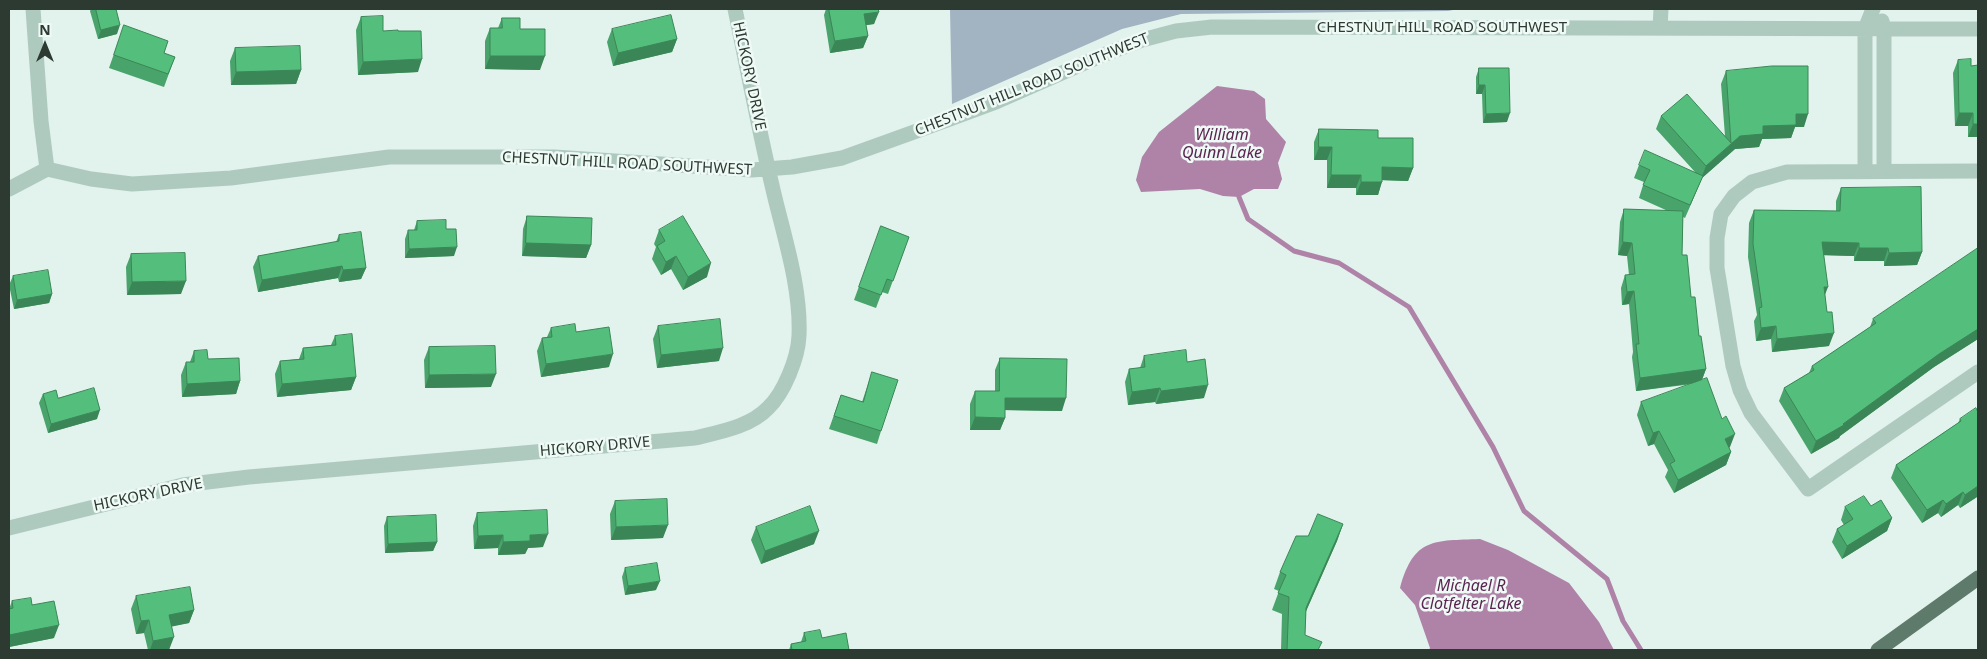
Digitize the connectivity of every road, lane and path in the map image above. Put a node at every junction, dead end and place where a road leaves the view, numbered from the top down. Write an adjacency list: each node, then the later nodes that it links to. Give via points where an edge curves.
1 (33, 9): 12 (street)
2 (735, 9): 13 (street, HICKORY DRIVE)
3 (1661, 9): 6 (street)
4 (1874, 9): 7 (street)
5 (1879, 9): 8 (street)
6 (1660, 28): 7 (street, CHESTNUT HILL ROAD SOUTHWEST); 13 (street, CHESTNUT HILL ROAD SOUTHWEST, via 1212,27 1176,31 1142,40 996,102 842,158)
7 (1865, 29): 8 (street, CHESTNUT HILL ROAD SOUTHWEST); 10 (street)
8 (1884, 29): 9 (street, CHESTNUT HILL ROAD SOUTHWEST); 11 (street)
9 (1978, 29)
10 (1865, 91): 11 (street); 15 (street)
11 (1884, 91): 16 (street)
12 (47, 170): 13 (street, CHESTNUT HILL ROAD SOUTHWEST, via 91,180 132,184 231,178 389,157 554,157); 17 (street)
13 (769, 170): 19 (street, HICKORY DRIVE, via 799,310 799,339 793,364 781,389 768,409 750,421 695,438 183,485)
14 (1978, 171): 16 (street)
15 (1864, 172): 16 (street); 18 (street, via 1787,172 1752,182 1734,196 1721,214 1717,268 1733,366 1751,413 1808,489)
16 (1884, 172)
17 (9, 189)
18 (1978, 372)
19 (9, 528)
20 (1978, 578): 21 (main road)
21 (1878, 650)

